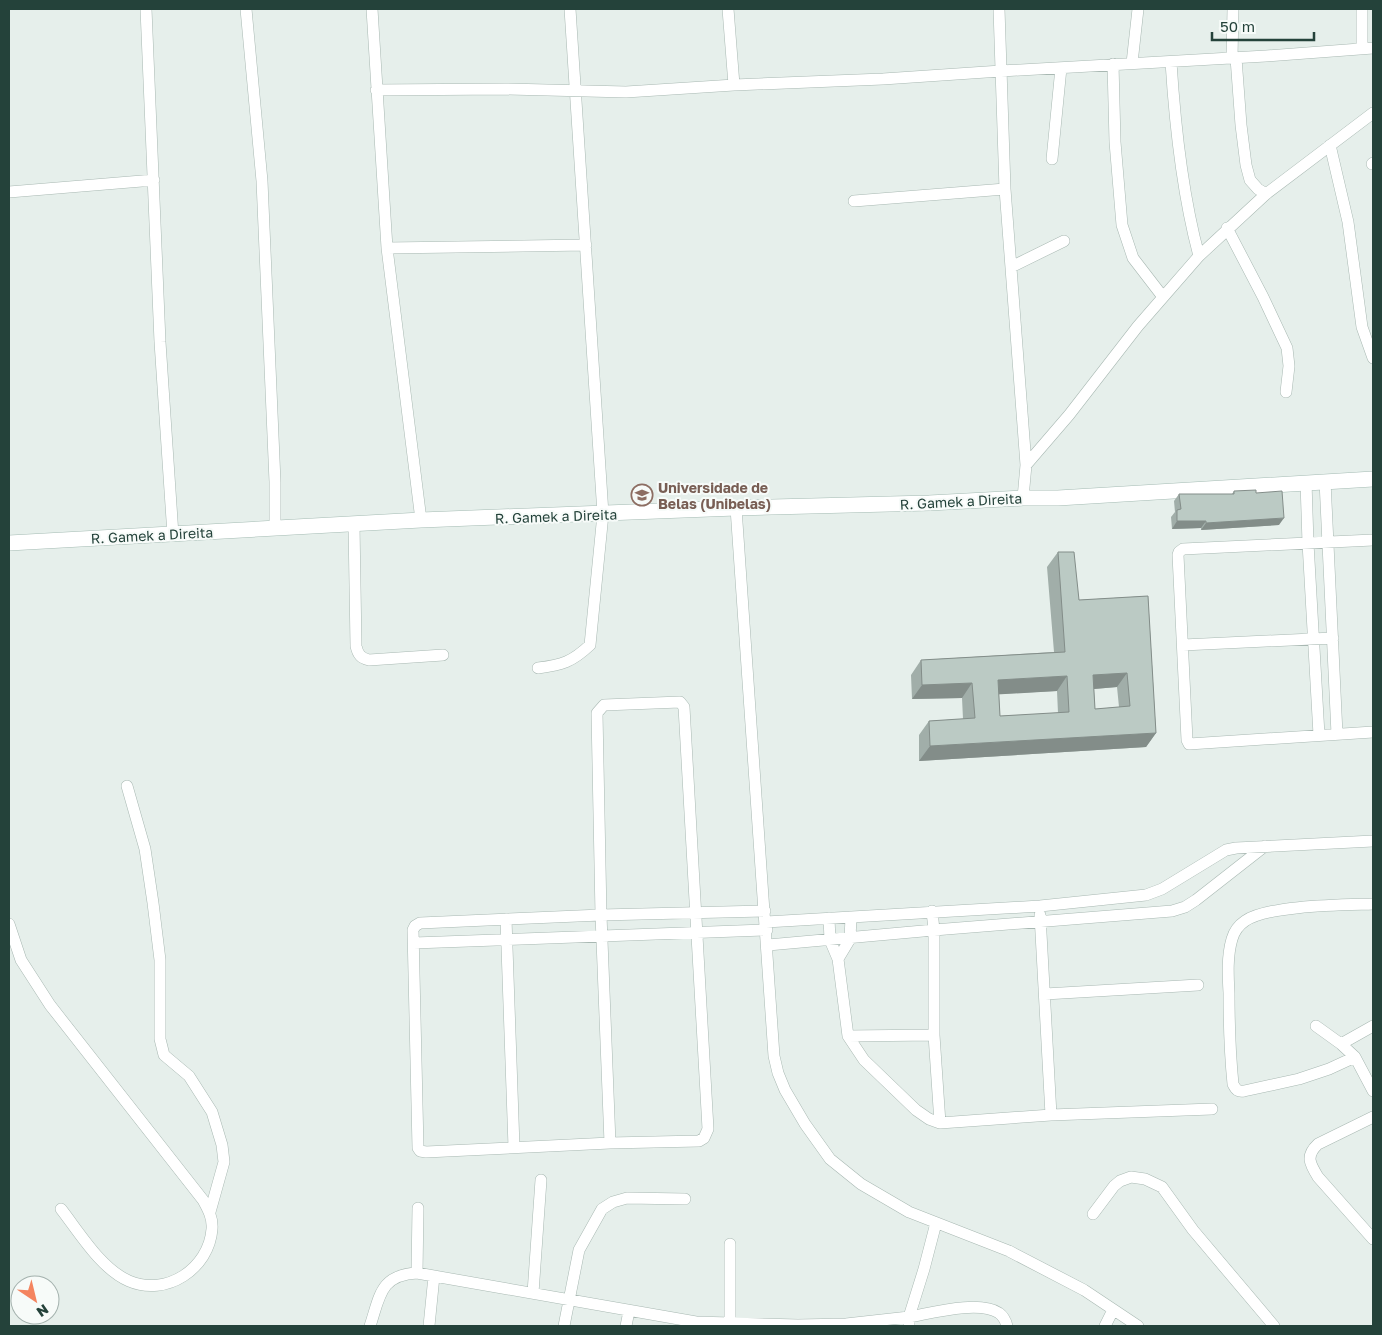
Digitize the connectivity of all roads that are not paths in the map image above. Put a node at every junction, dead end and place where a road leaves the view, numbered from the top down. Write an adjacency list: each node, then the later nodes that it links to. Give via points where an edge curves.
1 (146, 9): 23 (street)
2 (246, 9): 46 (street, via 262,181)
3 (372, 9): 18 (street)
4 (570, 9): 19 (street)
5 (728, 9): 17 (street)
6 (998, 9): 16 (street)
7 (1138, 9): 14 (street)
8 (1233, 9): 11 (street)
9 (1362, 9): 10 (street)
10 (1368, 48): 11 (street)
11 (1234, 58): 12 (street); 26 (street, via 1246,165 1250,180)
12 (1171, 62): 14 (street); 32 (street, via 1186,199)
13 (1113, 64): 14 (street); 15 (street); 34 (street, via 1122,225 1133,258)
14 (1132, 64)
15 (1061, 68): 16 (street); 22 (street)
16 (1001, 71): 17 (street); 24 (street)
17 (734, 85): 19 (street)
18 (376, 90): 19 (street); 31 (street)
19 (576, 92): 30 (street)
20 (1373, 114): 21 (street)
21 (1330, 144): 26 (street); 35 (street, via 1348,222 1362,327)
22 (1052, 159)
23 (154, 180): 25 (street); 47 (street, via 160,342)
24 (1005, 189): 27 (street); 33 (street)
25 (9, 192)
26 (1266, 194): 28 (street)
27 (854, 201)
28 (1227, 228): 32 (street); 36 (street, via 1287,348)
29 (1064, 241): 33 (street)
30 (586, 245): 31 (street); 43 (street)
31 (387, 248): 44 (street)
32 (1199, 256): 34 (street)
33 (1011, 267): 37 (street)
34 (1163, 296): 37 (street)
35 (1373, 358)
36 (1286, 392)
37 (1026, 466): 41 (street)
38 (1373, 479): 39 (main road, R. Gamek a Direita)
39 (1325, 481): 40 (main road, R. Gamek a Direita); 51 (street)
40 (1306, 482): 41 (main road, R. Gamek a Direita); 50 (street)
41 (1023, 498): 42 (main road, R. Gamek a Direita)
42 (736, 508): 43 (main road, R. Gamek a Direita); 71 (street)
43 (603, 514): 44 (main road, R. Gamek a Direita); 56 (street, via 590,646 577,658 561,665)
44 (421, 520): 45 (main road, R. Gamek a Direita)
45 (354, 525): 46 (main road, R. Gamek a Direita); 55 (street, via 358,654 369,660)
46 (275, 528): 47 (main road, R. Gamek a Direita)
47 (173, 535): 49 (main road, R. Gamek a Direita)
48 (1373, 540): 51 (street)
49 (9, 543)
50 (1308, 543): 51 (street); 53 (street); 54 (street, via 1180,550)
51 (1328, 543): 52 (street)
52 (1333, 638): 53 (street); 58 (street)
53 (1314, 639): 54 (street); 59 (street)
54 (1183, 645): 59 (street, via 1189,744)
55 (443, 655)
56 (538, 668)
57 (1373, 732): 58 (street)
58 (1337, 734): 59 (street)
59 (1320, 735)
60 (127, 786): 102 (street, via 145,849 153,903 160,960 160,1039 164,1055 189,1076 212,1112 222,1145 224,1162)
61 (1373, 841): 62 (street)
62 (1265, 846): 64 (street, via 1226,850 1154,893); 72 (street, via 1196,900 1172,911)
63 (1373, 904): 90 (street, via 1277,911 1246,920 1238,926 1232,939 1228,965 1229,1045 1235,1090 1239,1092 1299,1079)
64 (1040, 906): 65 (street); 72 (street)
65 (932, 911): 68 (street); 74 (street)
66 (695, 914): 67 (street); 67 (street, via 684,707 680,702 604,705 597,712); 71 (street); 75 (street)
67 (601, 915): 70 (street); 76 (street)
68 (851, 917): 69 (street); 77 (street)
69 (829, 918): 71 (street); 79 (street)
70 (506, 920): 78 (street); 80 (street, via 420,923 413,930)
71 (766, 921): 75 (street); 81 (street)
72 (1041, 922): 74 (street); 84 (street)
73 (9, 924): 102 (street, via 21,960 50,1005)
74 (934, 930): 77 (street); 87 (street)
75 (696, 933): 76 (street); 96 (street, via 707,1134 699,1141)
76 (602, 937): 78 (street); 96 (street)
77 (850, 939): 79 (street); 82 (street)
78 (506, 940): 80 (street); 97 (street)
79 (830, 940): 81 (street); 82 (street)
80 (414, 943): 97 (street, via 418,1148 426,1152)
81 (768, 946): 104 (street, via 774,1056 785,1090 805,1124 830,1159 861,1184 909,1212)
82 (838, 959): 88 (street)
83 (1198, 985): 84 (street)
84 (1045, 994): 93 (street)
85 (1316, 1026): 89 (street)
86 (1373, 1026): 89 (street)
87 (934, 1035): 88 (street); 95 (street)
88 (848, 1036): 95 (street, via 864,1060 916,1110)
89 (1342, 1044): 90 (street)
90 (1355, 1057): 91 (street)
91 (1373, 1091)
92 (1212, 1109): 93 (street)
93 (1051, 1115): 95 (street)
94 (1373, 1118): 105 (street, via 1318,1144 1309,1157 1318,1177)
95 (940, 1123)
96 (610, 1143): 97 (street)
97 (514, 1148)
98 (541, 1180): 109 (street)
99 (685, 1198): 110 (street, via 627,1198 602,1209 579,1250)
100 (418, 1208): 107 (street)
101 (61, 1209): 102 (street, via 111,1270 129,1282 156,1286 182,1279 195,1267 209,1246)
102 (210, 1212)
103 (1093, 1214): 123 (street, via 1120,1180 1131,1177 1146,1179 1162,1187 1193,1230)
104 (936, 1223): 111 (street, via 1009,1251 1084,1290); 114 (street)
105 (1373, 1239)
106 (730, 1244): 113 (street)
107 (417, 1274): 108 (street); 116 (street, via 403,1274 391,1279 381,1293)
108 (434, 1276): 109 (street); 117 (street)
109 (533, 1294): 110 (street)
110 (568, 1300): 112 (street); 118 (street)
111 (1113, 1310): 121 (street); 122 (street)
112 (629, 1311): 115 (street); 119 (street)
113 (730, 1322): 114 (street, via 798,1325); 115 (street)
114 (909, 1322): 120 (street, via 965,1308 987,1308 1001,1314)
115 (696, 1324)
116 (370, 1326)
117 (429, 1326)
118 (564, 1326)
119 (626, 1326)
120 (1008, 1326)
121 (1105, 1326)
122 (1138, 1326)
123 (1274, 1326)

